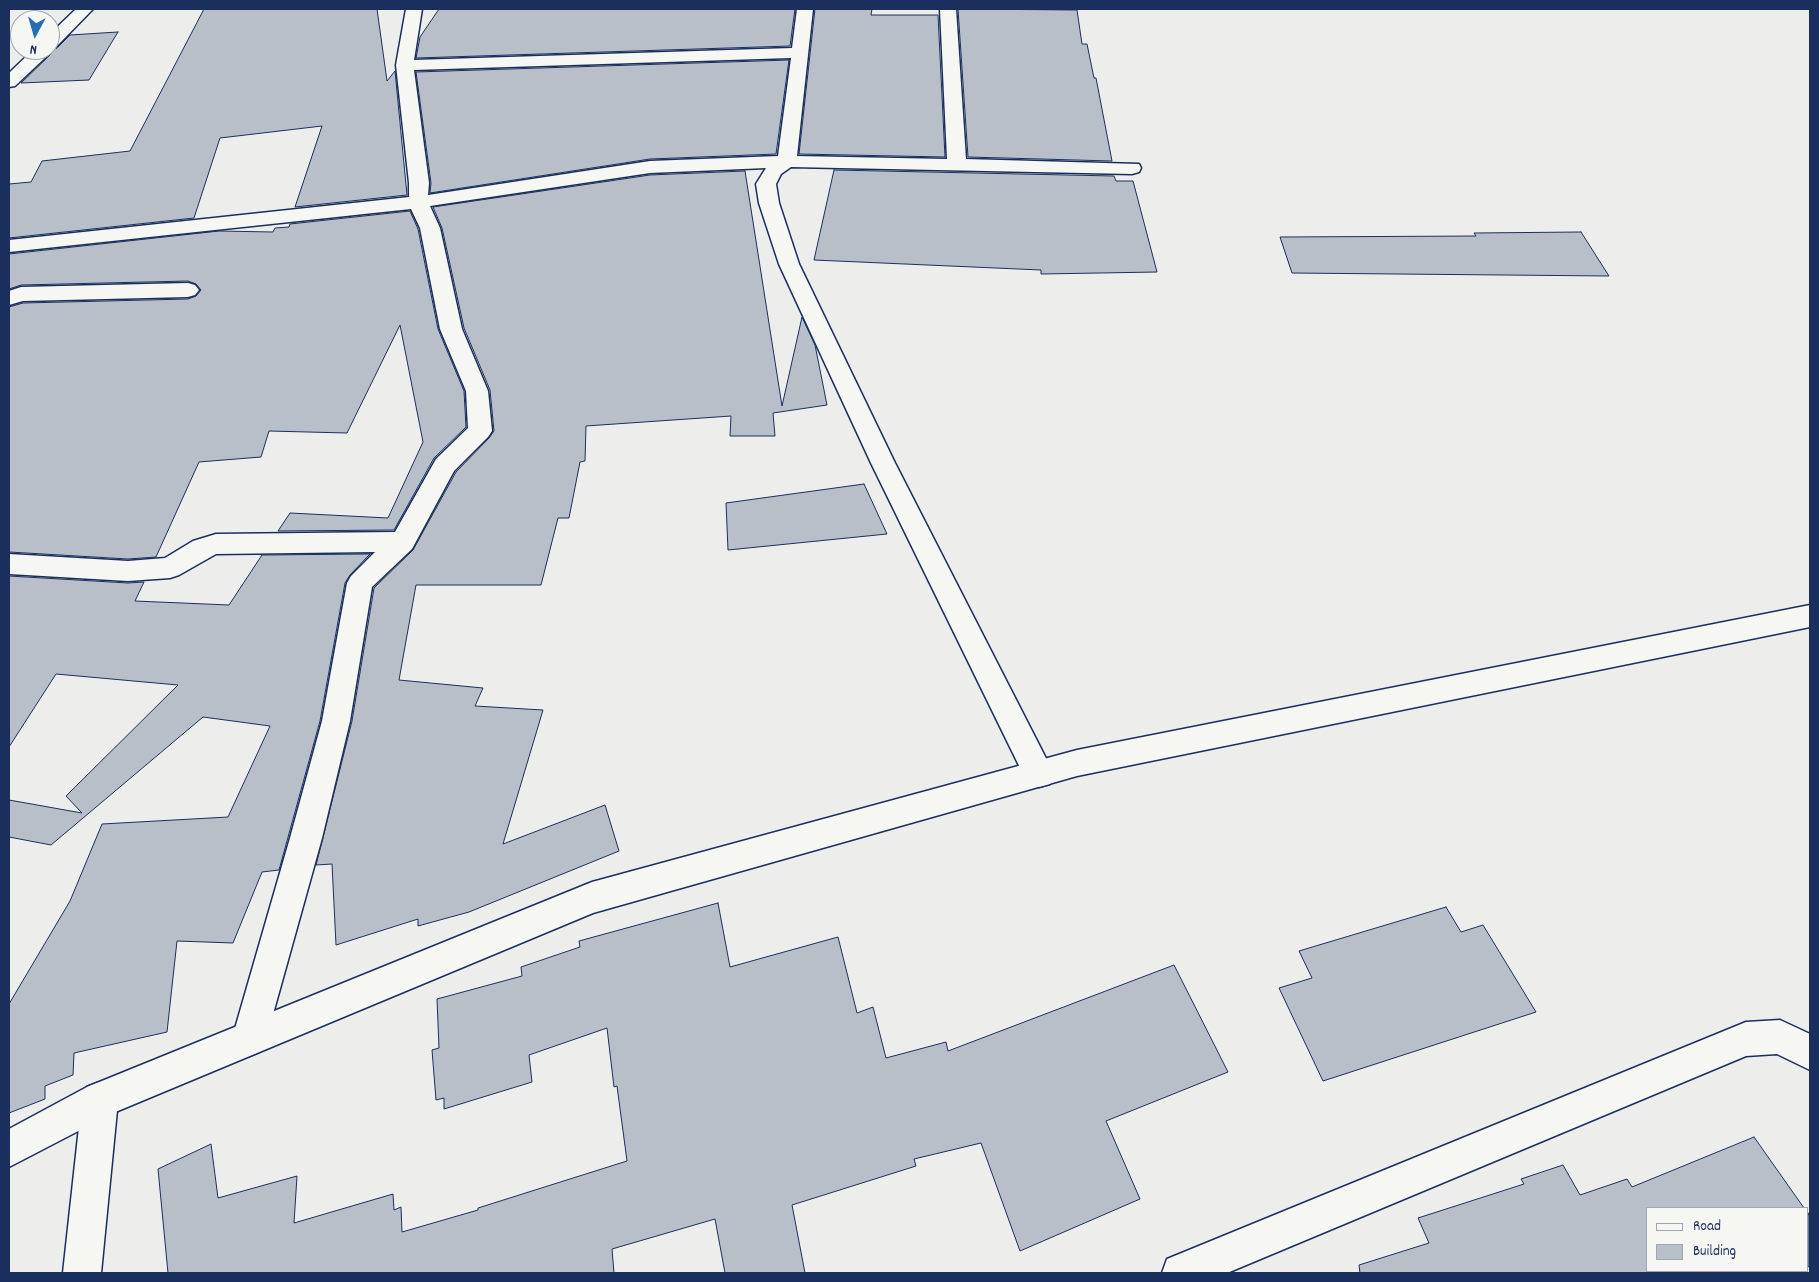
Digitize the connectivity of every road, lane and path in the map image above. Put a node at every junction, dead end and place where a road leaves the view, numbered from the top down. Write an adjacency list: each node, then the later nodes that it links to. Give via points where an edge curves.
1 (86, 9): 5 (street)
2 (414, 9): 8 (street)
3 (805, 9): 6 (street)
4 (948, 9): 11 (street)
5 (60, 34)
6 (800, 53): 8 (street); 10 (street)
7 (32, 60): 9 (street)
8 (406, 65): 13 (street, via 419,183)
9 (9, 82)
10 (787, 161): 11 (street); 13 (street, via 650,167); 20 (street, via 773,172 766,184 789,264 883,463)
11 (957, 165): 12 (street)
12 (1132, 168)
13 (418, 202): 14 (street); 17 (street, via 430,228 451,329 477,392 480,431 445,465)
14 (9, 246)
15 (188, 290): 16 (street, via 20,294)
16 (9, 298)
17 (403, 542): 18 (street, via 216,544 202,548 170,568 128,571); 21 (street, via 360,583 336,721)
18 (9, 564)
19 (1810, 616): 20 (street, via 1077,763)
20 (1039, 774): 21 (street, via 592,898)
21 (249, 1039): 23 (street)
22 (1810, 1053): 26 (street, via 1780,1036 1746,1039)
23 (100, 1100): 24 (street); 25 (street)
24 (9, 1149)
25 (82, 1273)
26 (1181, 1273)

